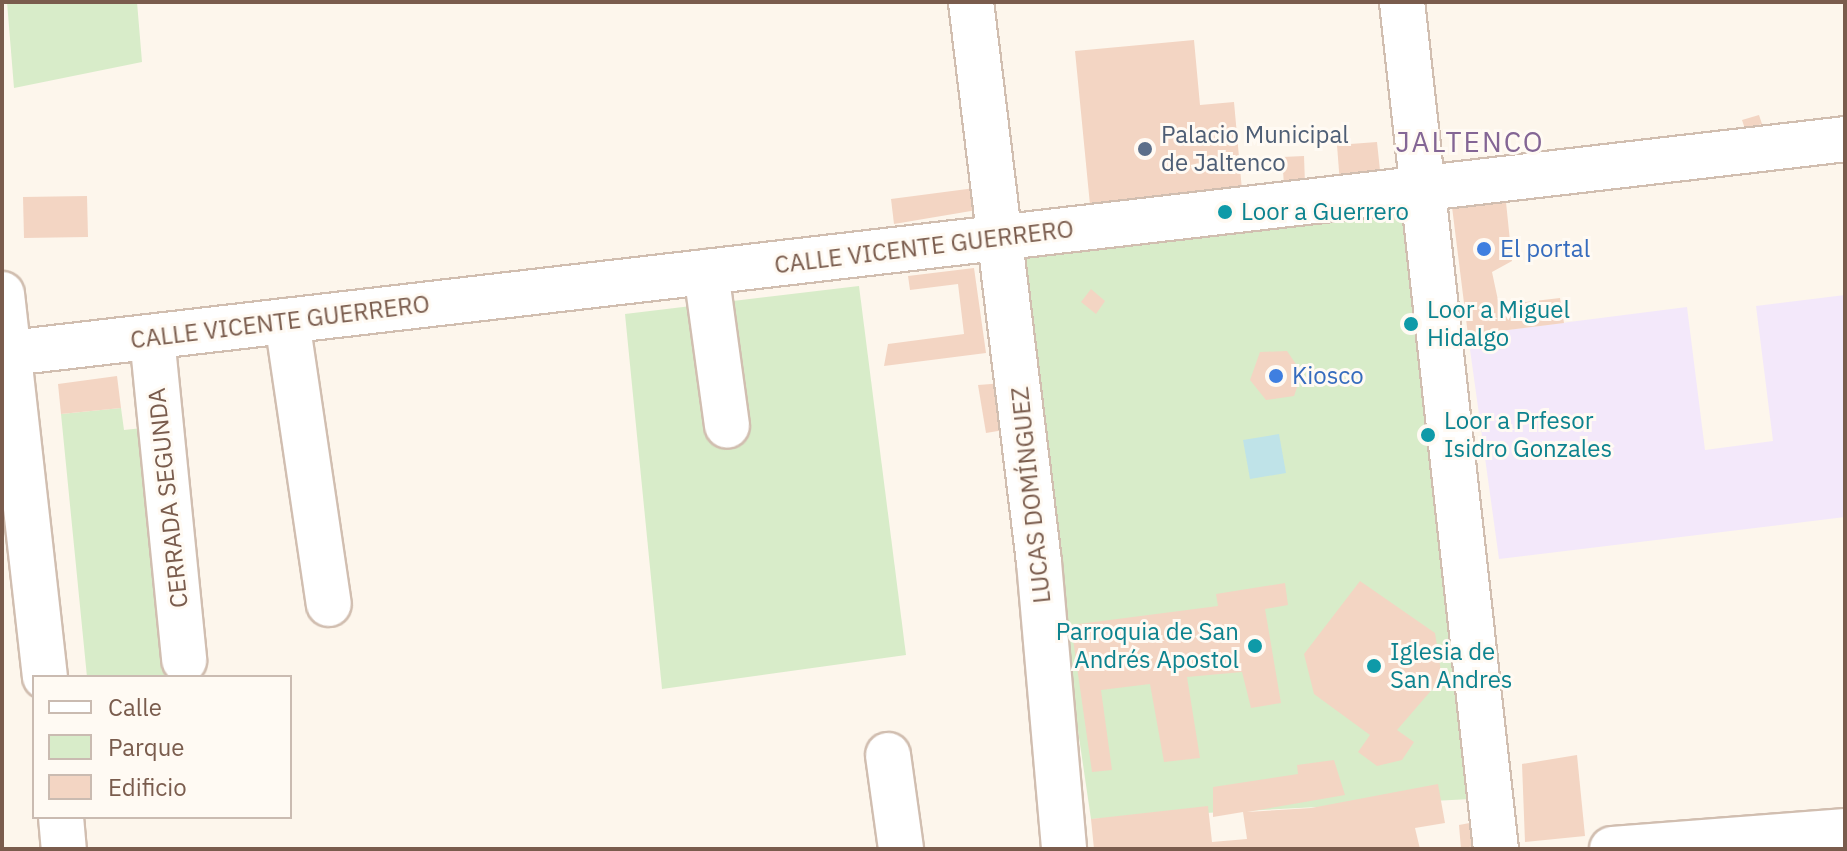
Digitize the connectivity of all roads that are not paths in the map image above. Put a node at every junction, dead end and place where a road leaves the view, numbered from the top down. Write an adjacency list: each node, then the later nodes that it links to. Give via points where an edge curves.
1 (971, 2): 5 (street, LUCAS DOMÍNGUEZ)
2 (1402, 2): 4 (street)
3 (1845, 139): 4 (street, CALLE VICENTE GUERRERO)
4 (1424, 189): 5 (street, CALLE VICENTE GUERRERO); 21 (street)
5 (1001, 238): 6 (street, CALLE VICENTE GUERRERO); 20 (street, LUCAS DOMÍNGUEZ, via 1039,562)
6 (706, 272): 8 (street, CALLE VICENTE GUERRERO); 11 (street)
7 (2, 294): 10 (street)
8 (287, 321): 9 (street, CALLE VICENTE GUERRERO); 12 (street)
9 (152, 337): 10 (street, CALLE VICENTE GUERRERO); 13 (street, CERRADA SEGUNDA)
10 (5, 354): 14 (street)
11 (727, 426)
12 (329, 604)
13 (184, 660)
14 (45, 675)
15 (888, 755): 19 (street)
16 (61, 819): 18 (street)
17 (1845, 831): 22 (street)
18 (64, 849)
19 (901, 849)
20 (1064, 849)
21 (1496, 849)
22 (1612, 849)

